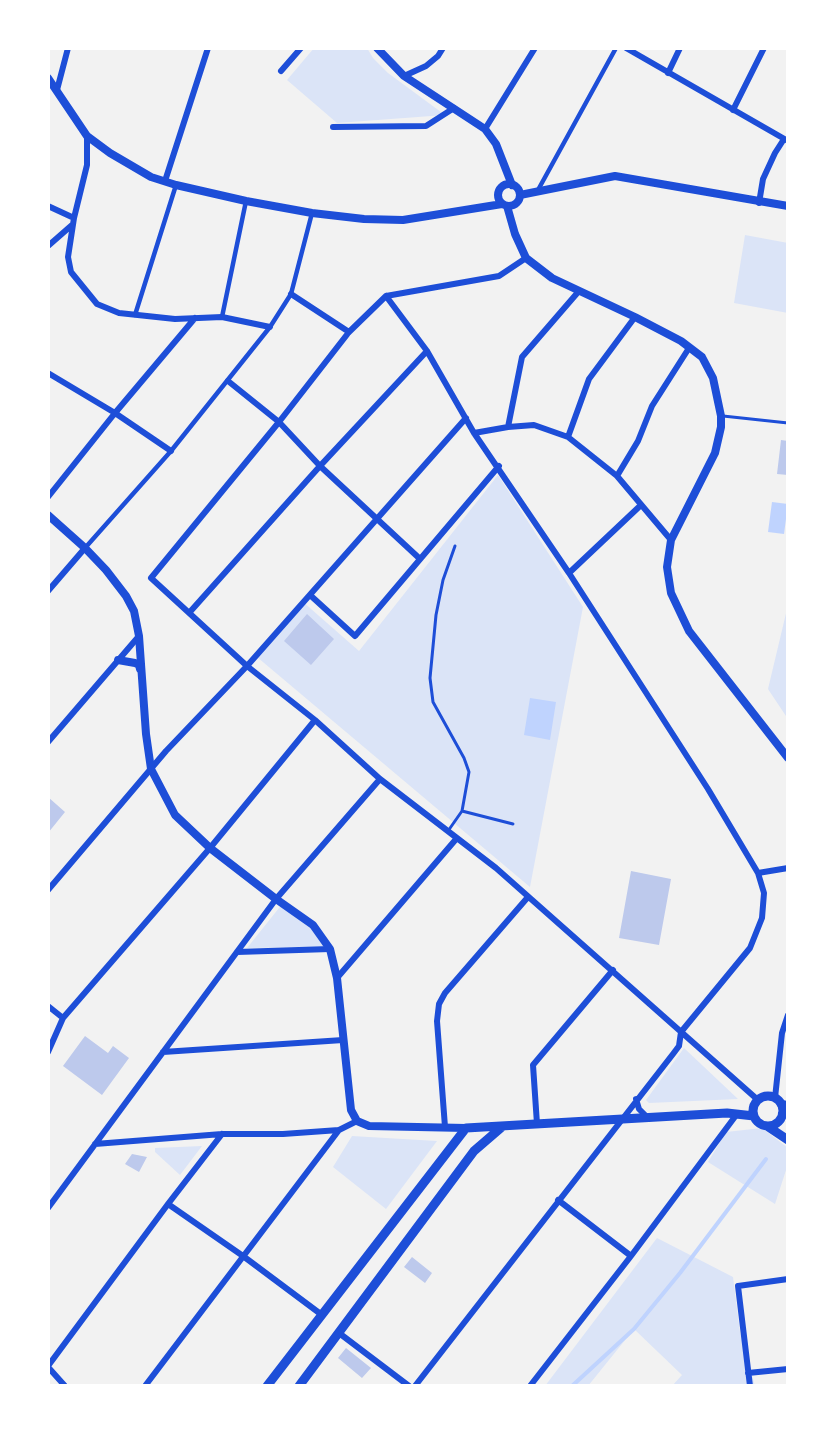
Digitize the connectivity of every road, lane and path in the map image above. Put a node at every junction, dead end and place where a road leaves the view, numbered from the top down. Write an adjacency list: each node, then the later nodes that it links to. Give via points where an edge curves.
1 (68, 48): 15 (street)
2 (208, 48): 23 (street)
3 (301, 48): 11 (street)
4 (377, 48): 13 (street)
5 (443, 48): 13 (street, via 426,66)
6 (535, 48): 19 (street)
7 (616, 48): 28 (street)
8 (626, 48): 12 (street)
9 (680, 48): 12 (street)
10 (764, 48): 17 (street)
11 (280, 71)
12 (668, 73): 17 (street)
13 (404, 76): 16 (street)
14 (48, 78): 15 (street)
15 (57, 90): 20 (street)
16 (454, 108): 18 (street, via 426,126); 19 (street)
17 (733, 110): 21 (street)
18 (333, 128)
19 (485, 129): 22 (street)
20 (87, 136): 23 (street, via 118,158); 38 (street, via 87,165)
21 (786, 140): 31 (street, via 763,179)
22 (503, 162): 25 (street); 26 (street)
23 (165, 181): 24 (street)
24 (176, 185): 30 (street); 45 (street)
25 (512, 185): 26 (street); 27 (street)
26 (502, 187): 29 (street)
27 (519, 193): 28 (street); 32 (street)
28 (533, 193): 31 (street, via 615,176)
29 (498, 195): 33 (street); 35 (street)
30 (246, 201): 37 (street); 46 (street)
31 (759, 203): 36 (street)
32 (516, 204): 33 (street); 39 (street)
33 (505, 205): 35 (street); 39 (street)
34 (48, 206): 38 (street)
35 (479, 206): 37 (street, via 403,220)
36 (788, 206)
37 (312, 213): 43 (street)
38 (73, 221): 40 (street); 45 (street, via 68,257 71,272 97,304)
39 (515, 234): 41 (street)
40 (48, 246)
41 (526, 258): 42 (street, via 552,278); 44 (street, via 499,276)
42 (579, 291): 47 (street); 60 (street, via 522,357)
43 (291, 294): 49 (street); 50 (street)
44 (386, 296): 50 (street); 52 (street)
45 (135, 315): 48 (street)
46 (222, 317): 48 (street); 49 (street)
47 (635, 317): 51 (street); 62 (street, via 589,380)
48 (195, 318): 55 (street)
49 (270, 327): 54 (street)
50 (349, 332): 58 (street)
51 (689, 348): 56 (street, via 702,357 713,378); 66 (street, via 652,406 638,441)
52 (427, 351): 57 (street); 64 (street)
53 (48, 373): 55 (street)
54 (228, 381): 58 (street); 63 (street)
55 (115, 413): 63 (street); 67 (street)
56 (722, 416): 59 (lane); 71 (street, via 715,453)
57 (466, 418): 61 (street); 70 (street)
58 (279, 422): 64 (street); 78 (street, via 151,578)
59 (788, 423)
60 (508, 427): 61 (street); 62 (street, via 534,425)
61 (474, 433): 65 (street)
62 (567, 437): 66 (street)
63 (171, 451): 73 (street)
64 (320, 466): 70 (street); 78 (street)
65 (499, 466): 74 (street); 75 (street)
66 (617, 476): 68 (street)
67 (48, 497)
68 (641, 504): 71 (street); 75 (street)
69 (48, 515): 73 (street)
70 (377, 519): 74 (street); 77 (street)
71 (671, 540): 85 (street, via 667,567 671,593 689,632)
72 (455, 546): 88 (lane, via 436,615 430,678 433,702 469,772)
73 (85, 548): 76 (street); 79 (street, via 126,596)
74 (419, 558): 77 (street, via 355,636)
75 (569, 573): 94 (street)
76 (48, 591)
77 (310, 595): 81 (street)
78 (189, 613): 81 (street)
79 (139, 636): 80 (street); 82 (street)
80 (118, 660): 82 (street, via 139,665); 84 (street)
81 (247, 666): 83 (street); 86 (street)
82 (141, 673): 86 (street)
83 (315, 720): 87 (street); 92 (street)
84 (48, 742)
85 (788, 758)
86 (152, 770): 92 (street, via 175,815); 95 (street)
87 (380, 779): 90 (street); 97 (street)
88 (462, 811): 89 (lane); 90 (lane)
89 (513, 824)
90 (448, 831): 91 (street)
91 (457, 838): 96 (street); 101 (street)
92 (210, 848): 97 (street); 104 (street)
93 (788, 868): 94 (street)
94 (758, 873): 105 (street, via 764,893 762,918 750,948)
95 (48, 890)
96 (528, 897): 100 (street); 120 (street, via 439,1004)
97 (276, 899): 98 (street, via 314,925); 99 (street)
98 (330, 949): 99 (street); 101 (street)
99 (237, 952): 108 (street)
100 (613, 970): 105 (street); 117 (street, via 533,1065)
101 (337, 978): 106 (street)
102 (48, 1006): 104 (street)
103 (788, 1015): 111 (street, via 782,1033)
104 (63, 1018): 107 (street)
105 (681, 1032): 109 (street, via 679,1046); 110 (street)
106 (344, 1040): 108 (street); 116 (street, via 351,1110)
107 (48, 1052)
108 (164, 1052): 125 (street)
109 (636, 1099): 114 (street); 115 (street)
110 (756, 1102): 111 (main road, via 766,1096); 112 (main road); 113 (main road)
111 (782, 1108): 119 (main road, via 775,1124); 124 (main road)
112 (732, 1113): 113 (main road); 114 (main road); 130 (street)
113 (754, 1116): 119 (main road)
114 (647, 1118): 115 (main road)
115 (622, 1119): 117 (main road); 126 (street)
116 (357, 1121): 120 (street, via 369,1126); 122 (street)
117 (537, 1124): 118 (main road)
118 (503, 1126): 121 (main road); 133 (main road, via 474,1151)
119 (767, 1126): 124 (main road)
120 (445, 1127): 121 (street)
121 (466, 1128): 132 (main road)
122 (339, 1130): 123 (street); 129 (street)
123 (222, 1134): 125 (street); 127 (street)
124 (788, 1140)
125 (95, 1144): 128 (street)
126 (558, 1200): 130 (street); 142 (street)
127 (168, 1204): 129 (street); 134 (street)
128 (48, 1208)
129 (243, 1256): 132 (street); 138 (street)
130 (631, 1256): 143 (street)
131 (788, 1279): 136 (street, via 738,1286)
132 (322, 1315): 139 (main road)
133 (339, 1333): 140 (main road); 141 (street)
134 (48, 1367): 137 (street)
135 (788, 1369): 136 (street)
136 (748, 1373): 144 (street)
137 (65, 1386)
138 (145, 1386)
139 (267, 1386)
140 (298, 1386)
141 (409, 1386)
142 (415, 1386)
143 (530, 1386)
144 (750, 1386)

